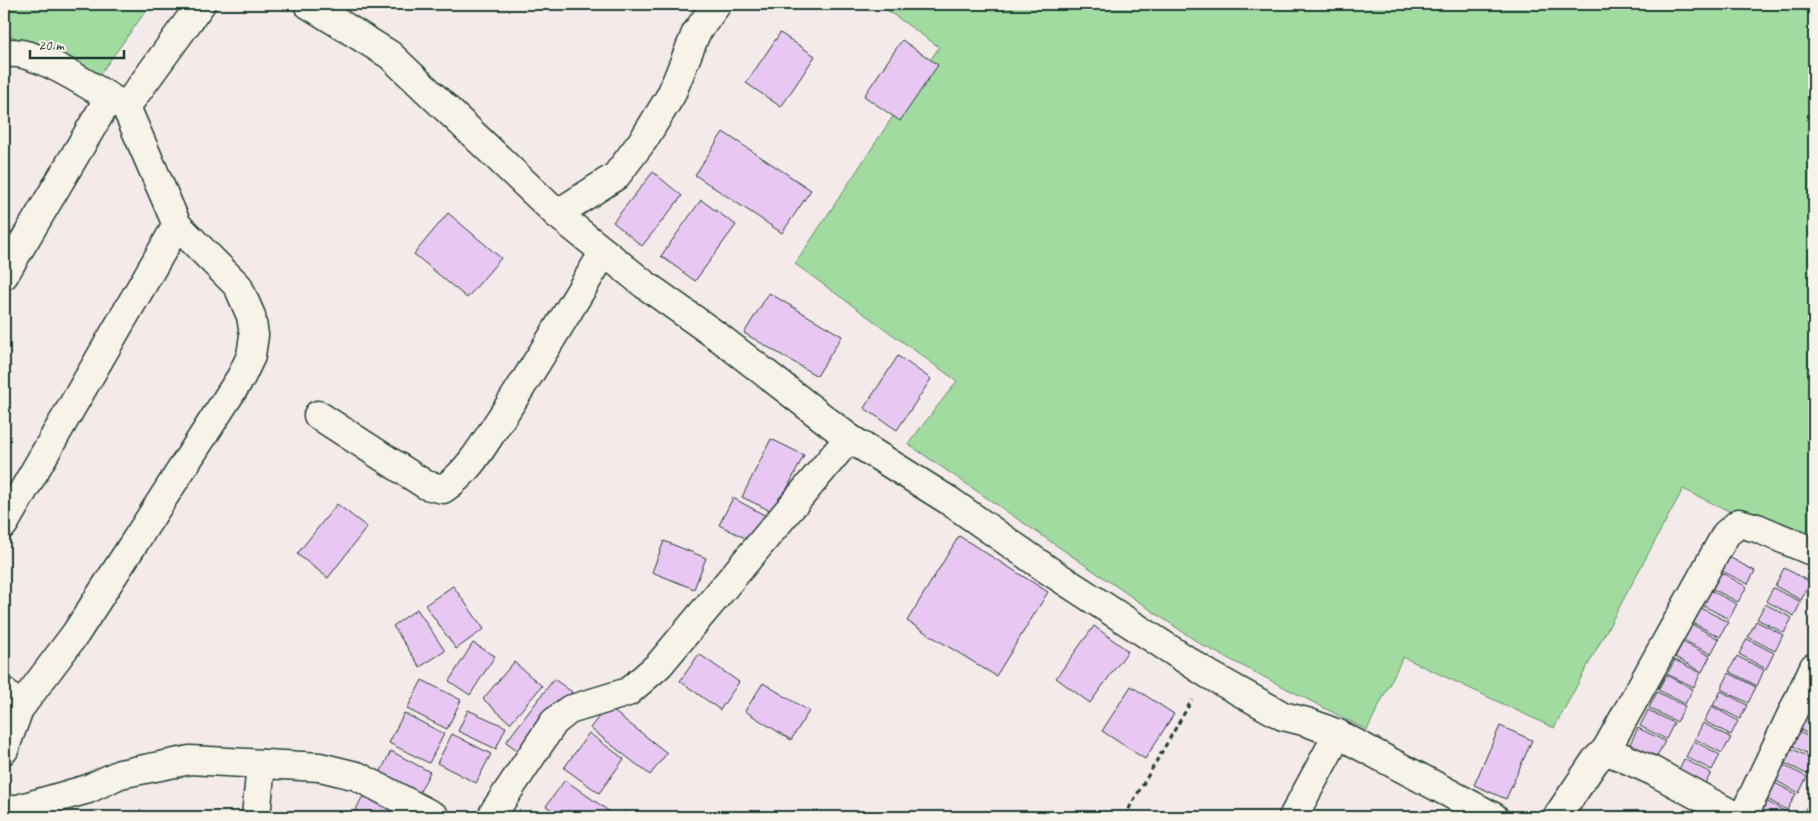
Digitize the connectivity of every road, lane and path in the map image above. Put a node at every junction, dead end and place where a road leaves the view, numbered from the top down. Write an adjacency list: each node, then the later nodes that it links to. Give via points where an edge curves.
1 (201, 4): 5 (street)
2 (308, 4): 6 (street, via 390,55)
3 (717, 4): 6 (street, via 696,33 671,95 616,176)
4 (4, 54): 5 (street, via 15,52 39,60 76,77)
5 (117, 103): 7 (street); 9 (street)
6 (557, 214): 8 (street)
7 (177, 225): 12 (street); 16 (street, via 238,286 252,316 251,356 241,377 76,633)
8 (604, 252): 10 (street, via 521,389 458,480 443,489 426,485); 11 (street)
9 (4, 275)
10 (318, 415)
11 (848, 438): 15 (street, via 948,500 1048,570); 22 (street, via 659,666 628,692 569,710 554,722)
12 (4, 524)
13 (1814, 552): 19 (street, via 1739,523 1726,534)
14 (1814, 667): 30 (street)
15 (1208, 674): 17 (street, via 1282,716); 25 (path)
16 (12, 701): 18 (street)
17 (1338, 734): 26 (street); 27 (street)
18 (4, 750)
19 (1606, 750): 28 (street, via 1594,761); 29 (street)
20 (261, 764): 21 (street, via 190,760 120,774 88,789); 23 (street); 24 (street, via 320,767 357,776)
21 (4, 813)
22 (496, 815)
23 (256, 817)
24 (435, 817)
25 (1124, 817)
26 (1292, 817)
27 (1494, 817)
28 (1557, 817)
29 (1737, 817)
30 (1743, 817)

